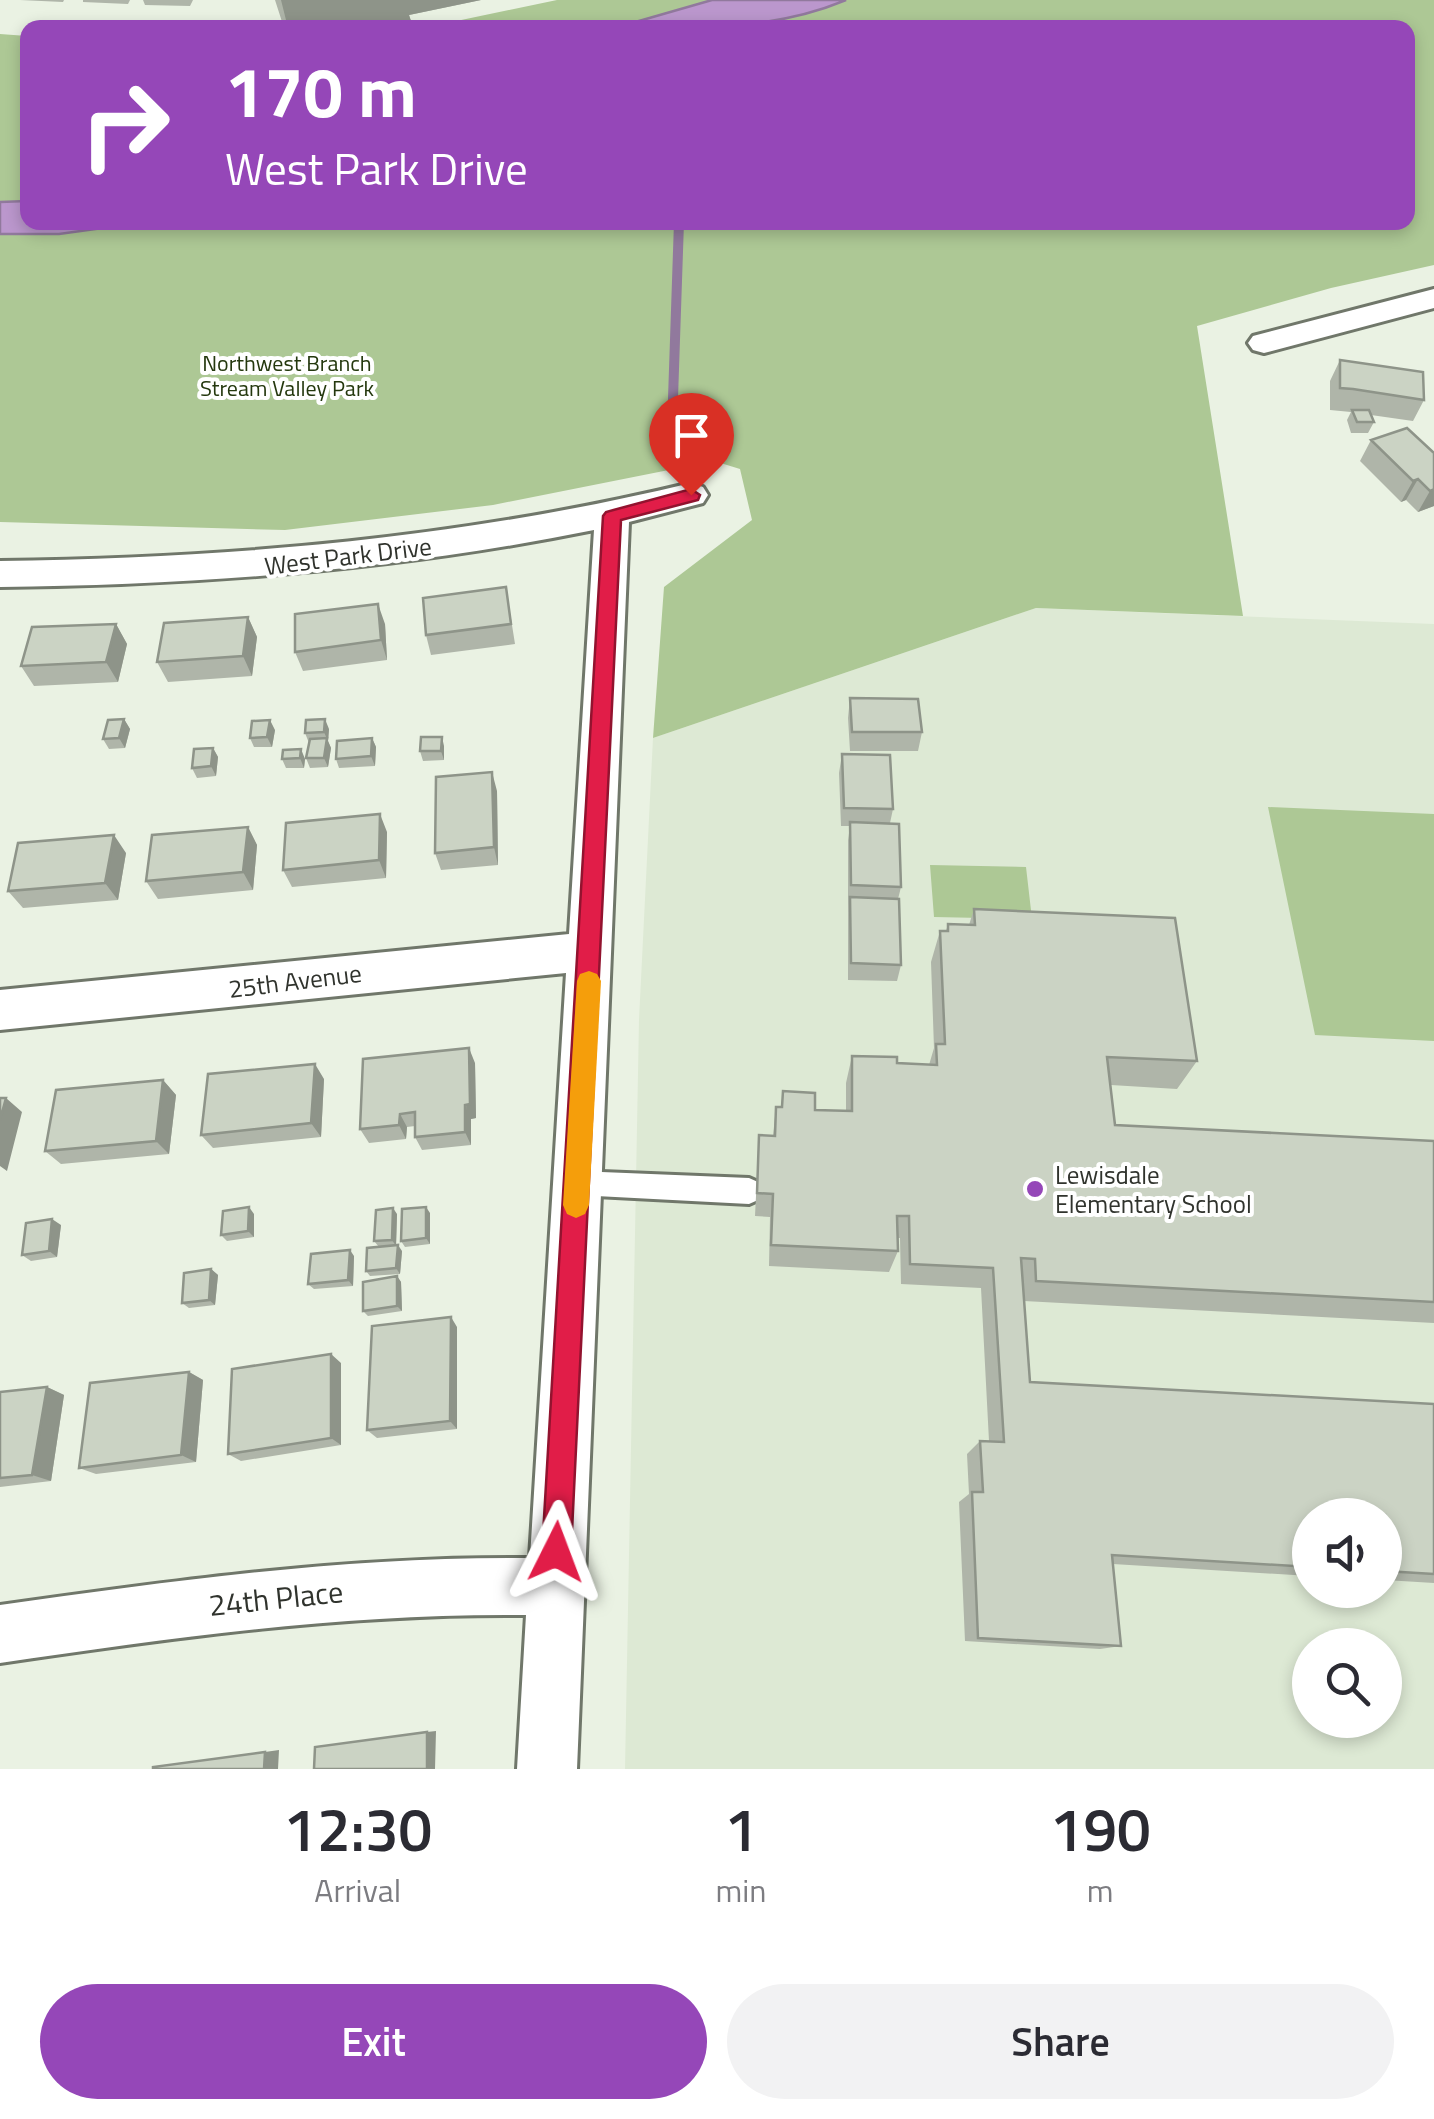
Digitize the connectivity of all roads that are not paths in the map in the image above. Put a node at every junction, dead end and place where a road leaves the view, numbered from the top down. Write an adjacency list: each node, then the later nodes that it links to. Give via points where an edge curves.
1 (1421, 310): 2 (street)
2 (1264, 343)
3 (691, 495): 4 (street, West Park Drive)
4 (612, 516): 5 (street, West Park Drive, via 352,558 117,574); 6 (street)
5 (0, 574)
6 (590, 951): 7 (street, 25th Avenue); 8 (street)
7 (0, 1010)
8 (577, 1183): 9 (lane); 10 (street)
9 (750, 1191)
10 (554, 1587): 11 (street, 24th Place, via 373,1589); 12 (street)
11 (0, 1634)
12 (547, 1769)

